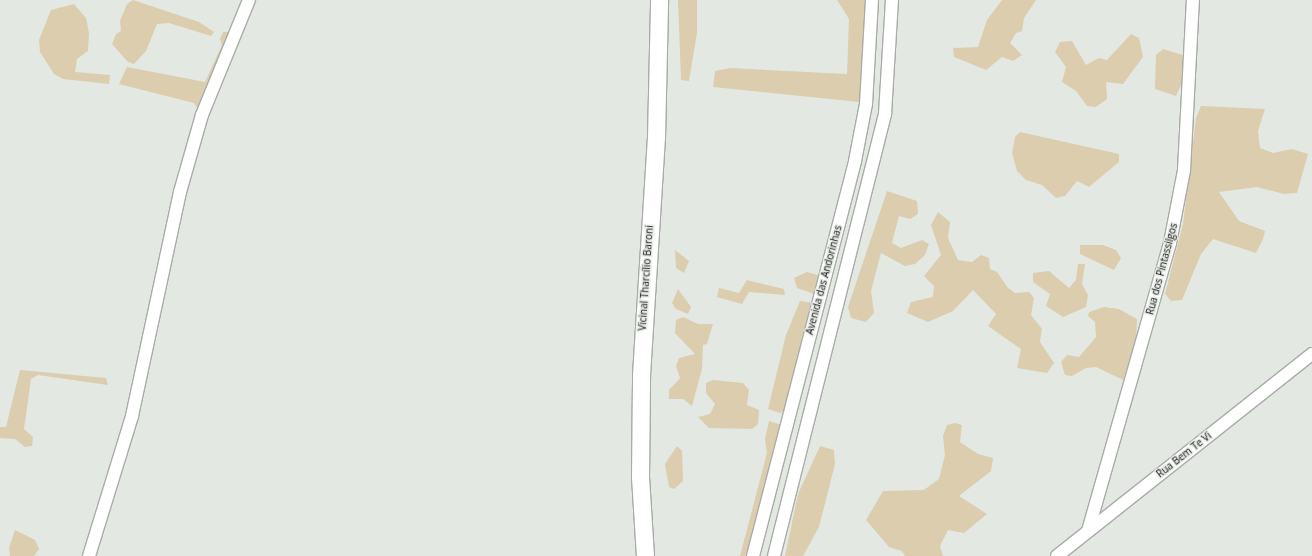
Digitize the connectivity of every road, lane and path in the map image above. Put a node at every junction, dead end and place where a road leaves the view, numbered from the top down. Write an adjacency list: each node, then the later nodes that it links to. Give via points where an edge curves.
1 (249, 0): 8 (street, via 202,116 180,192 132,416)
2 (659, 0): 9 (main road, Vicinal Tharcílio Baroni, via 656,137 641,375 640,477)
3 (872, 0): 10 (street, Avenida das Andorinhas, via 866,104 855,161)
4 (892, 0): 11 (street, Avenida das Andorinhas, via 885,114)
5 (1193, 0): 7 (street, Rua dos Pintassilgos, via 1184,170 1170,243)
6 (1312, 354): 7 (street, Rua Bem Te Vi)
7 (1088, 531): 12 (street, Rua Bem Te Vi)
8 (89, 556)
9 (645, 556)
10 (753, 556)
11 (774, 556)
12 (1057, 556)

